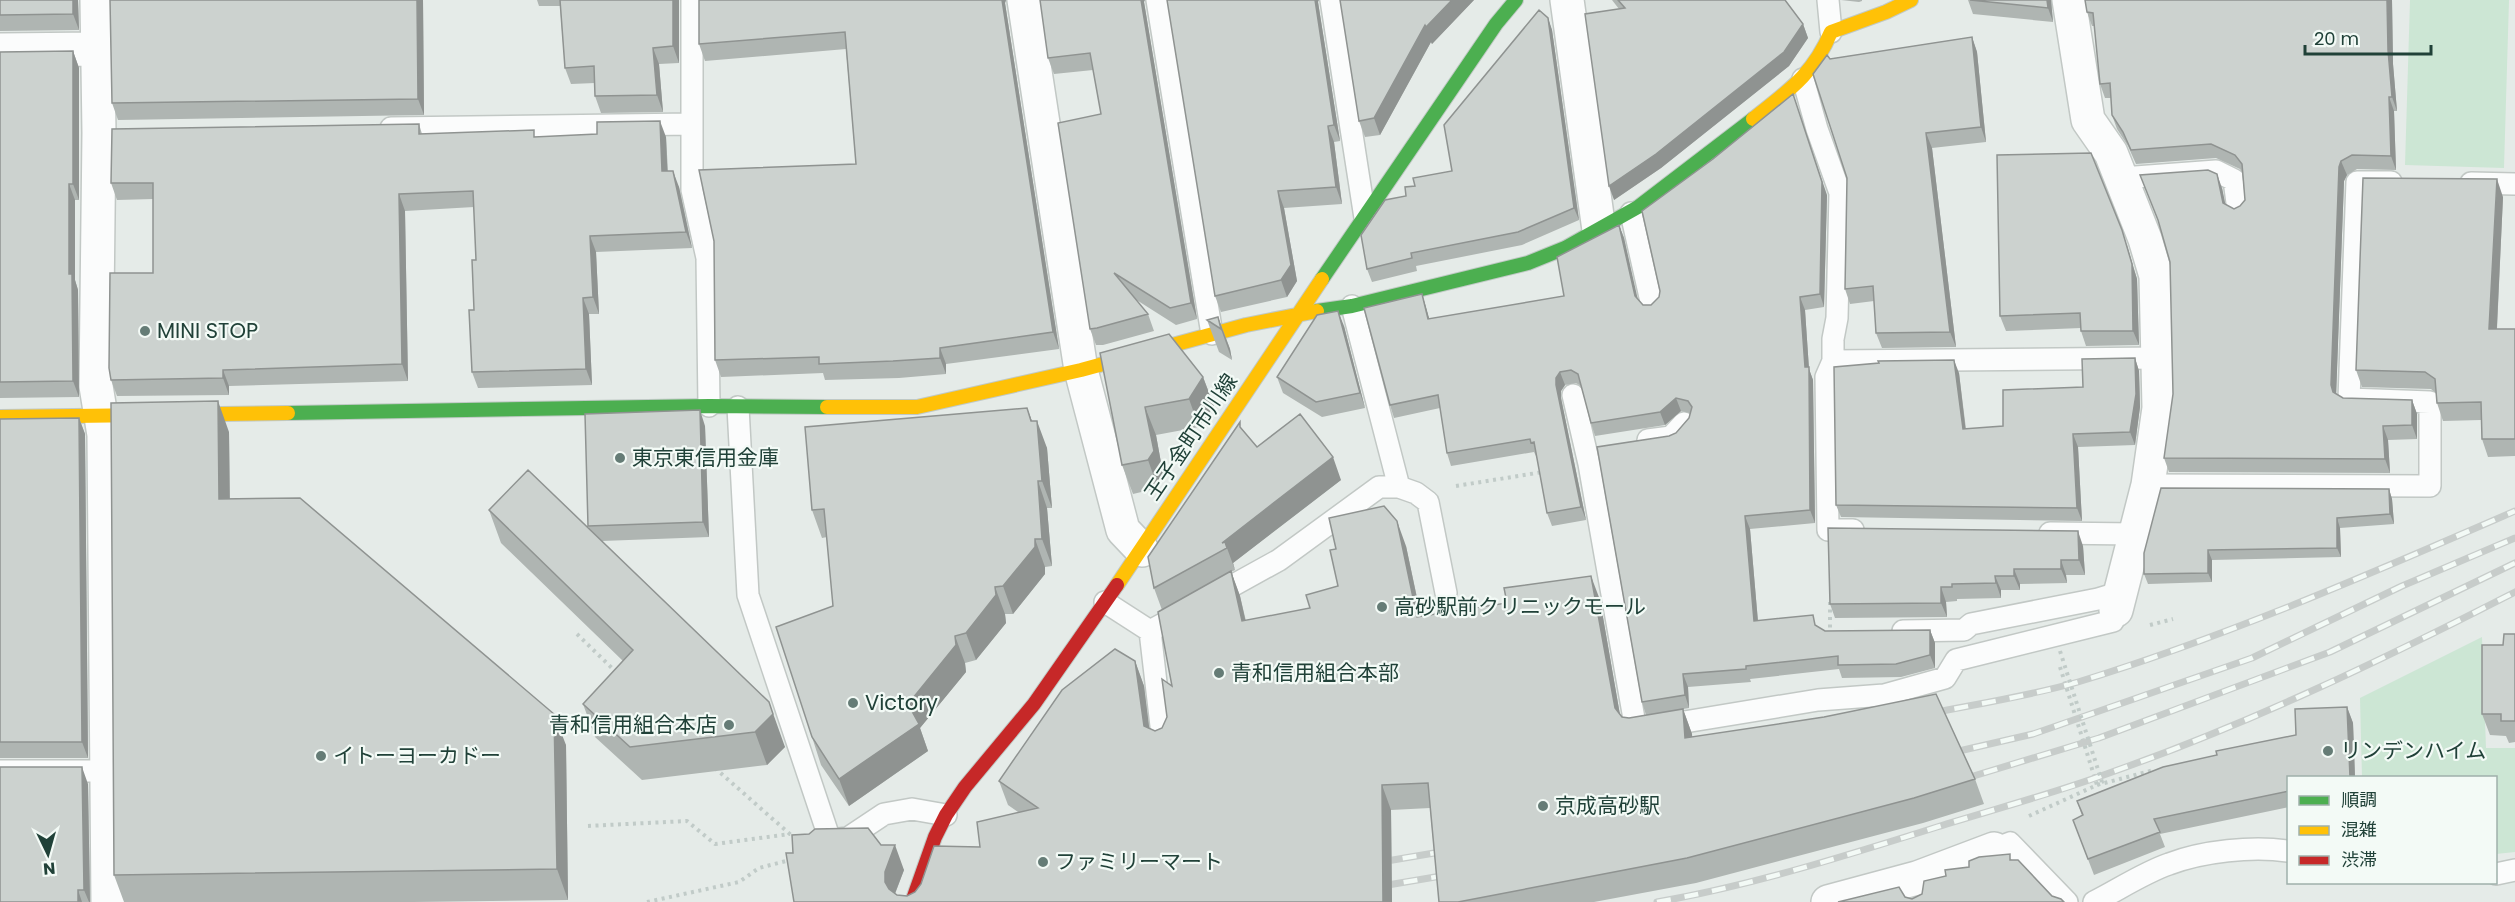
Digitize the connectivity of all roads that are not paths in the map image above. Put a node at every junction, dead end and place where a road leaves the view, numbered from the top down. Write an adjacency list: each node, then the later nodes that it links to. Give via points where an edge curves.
1 (97, 0): 12 (street)
2 (692, 0): 15 (lane)
3 (1024, 0): 31 (street)
4 (1157, 0): 28 (lane)
5 (1331, 0): 23 (lane)
6 (1516, 0): 23 (street, 王子金町市川線)
7 (1567, 0): 24 (street)
8 (1828, 0): 11 (lane)
9 (1911, 0): 11 (street)
10 (2069, 0): 17 (street, via 2088,120 2111,153)
11 (1831, 32): 14 (street)
12 (98, 49): 13 (street); 35 (street, via 106,133 96,386)
13 (0, 50)
14 (1803, 79): 22 (street); 30 (lane, via 1839,193)
15 (692, 124): 16 (lane); 33 (lane, via 692,190 707,258)
16 (375, 129)
17 (2122, 178): 21 (lane, via 2216,171 2234,180); 29 (street, via 2156,276)
18 (2414, 183): 41 (lane, via 2357,182 2349,399 2430,402 2430,486)
19 (2447, 183): 20 (lane)
20 (2515, 184)
21 (2238, 210)
22 (1631, 213): 24 (street); 26 (lane)
23 (1365, 218): 27 (street, 王子金町市川線)
24 (1599, 230): 25 (street, via 1554,255)
25 (1352, 306): 27 (street); 42 (lane)
26 (1652, 306)
27 (1299, 313): 28 (street); 46 (street, 王子金町市川線)
28 (1212, 334): 31 (street)
29 (2159, 358): 30 (lane); 41 (street, via 2159,408)
30 (1833, 361): 43 (lane, via 1826,377 1828,530)
31 (1081, 370): 34 (street, via 917,406); 46 (street, via 1123,530)
32 (1573, 395): 40 (lane)
33 (709, 406): 34 (street); 35 (street)
34 (738, 407): 55 (lane, via 748,595 830,840 848,838 884,814 912,808)
35 (100, 416): 36 (street); 54 (street, via 104,435)
36 (0, 417)
37 (1684, 423): 38 (lane, via 1671,437)
38 (1628, 443)
39 (1606, 447): 40 (lane)
40 (1587, 457): 48 (lane, via 1636,730 1818,700 1884,695 1946,678 1956,660 2113,621)
41 (2148, 485): 45 (street)
42 (1408, 490): 47 (lane, via 1428,502); 50 (lane, via 1379,487 1279,560)
43 (1876, 530)
44 (2030, 532): 45 (lane)
45 (2136, 534): 48 (street)
46 (1142, 550): 49 (street, 王子金町市川線)
47 (1446, 593)
48 (2119, 601): 51 (lane, via 2098,599 1971,624 1964,630)
49 (1106, 602): 50 (lane); 55 (street, 王子金町市川線, via 1034,704)
50 (1150, 631): 52 (lane)
51 (1886, 631)
52 (1163, 743)
53 (0, 771): 54 (lane)
54 (107, 771): 61 (street)
55 (946, 815): 62 (street, 王子金町市川線)
56 (1994, 849): 60 (street); 64 (lane, via 2010,843)
57 (2287, 851): 65 (lane, via 2227,851 2169,864)
58 (2515, 870): 59 (lane)
59 (2497, 874)
60 (1917, 890): 63 (street)
61 (108, 902)
62 (912, 902)
63 (1828, 902)
64 (2067, 902)
65 (2094, 902)

